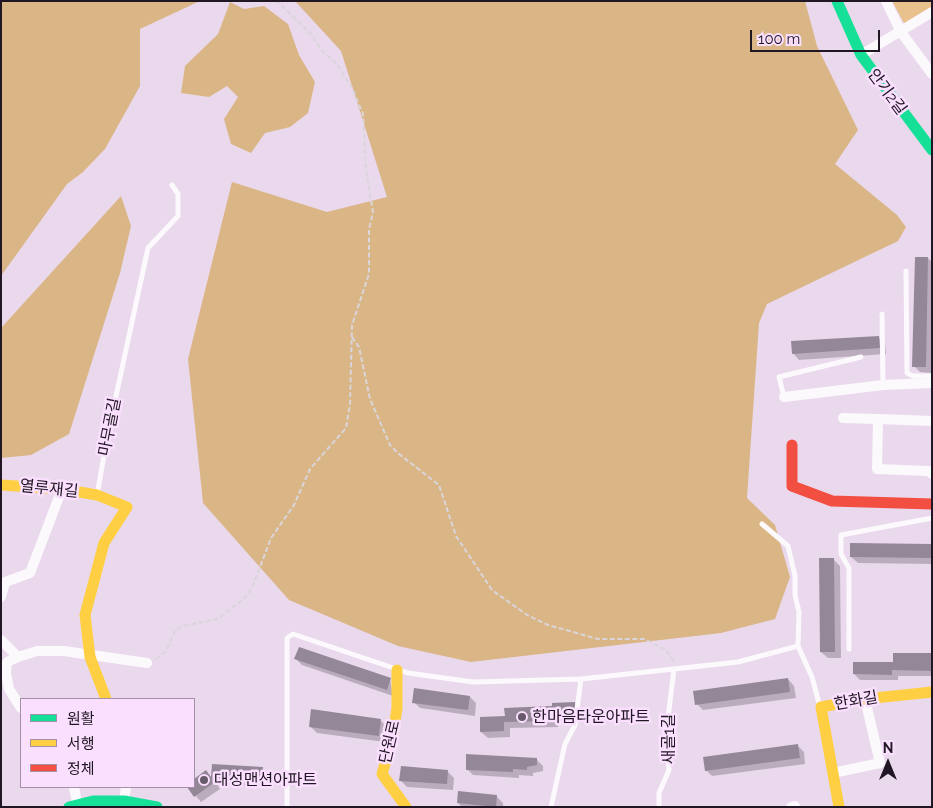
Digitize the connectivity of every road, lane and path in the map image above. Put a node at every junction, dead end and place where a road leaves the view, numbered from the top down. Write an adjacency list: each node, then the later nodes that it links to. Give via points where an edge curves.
1 (277, 1): 12 (path, via 337,64 363,114 366,170 373,212 369,229 369,274 352,325)
2 (837, 1): 6 (street, 안기2길)
3 (886, 1): 5 (street)
4 (932, 12): 5 (street)
5 (901, 32): 6 (street); 7 (street)
6 (860, 56): 8 (street, 안기2길)
7 (932, 74)
8 (932, 150)
9 (172, 186): 25 (lane, 마무골길, via 178,194 178,216 148,248)
10 (906, 270): 14 (lane, via 907,374)
11 (882, 314): 16 (lane)
12 (352, 337): 35 (path, via 346,428 310,469 294,505 271,538 252,588 245,598 218,619 176,630 166,652); 36 (path, via 359,347 370,399 390,444 439,485 456,536 492,590 527,615 548,625 598,639 644,639 666,650 675,659)
13 (861, 357): 17 (lane, via 779,377)
14 (932, 376)
15 (932, 382): 16 (street)
16 (883, 385): 17 (street)
17 (784, 397)
18 (843, 418): 19 (street)
19 (878, 420): 20 (street); 22 (street, via 877,469 929,470)
20 (932, 421)
21 (792, 445): 26 (street, via 792,486 832,501)
22 (932, 474)
23 (1, 485): 24 (street, 열루재길)
24 (62, 489): 25 (street, 열루재길); 29 (street, via 30,573 5,582)
25 (97, 495): 33 (street, via 127,507 104,543 93,579 86,615)
26 (932, 504)
27 (932, 518): 32 (lane, via 841,535 841,554 849,568)
28 (762, 524): 31 (lane, via 788,546 799,612)
29 (1, 597)
30 (1, 640): 34 (street)
31 (798, 646): 36 (lane, via 738,662); 43 (lane)
32 (850, 649)
33 (90, 656): 34 (street, via 64,651 37,652); 35 (street); 40 (street)
34 (18, 657): 42 (street, via 7,662 6,673 9,688)
35 (147, 663)
36 (674, 669): 38 (lane); 54 (lane, 새골1길, via 666,734 669,770 659,793)
37 (397, 670): 38 (lane, via 473,682); 51 (lane, via 293,634 287,638); 52 (street, 단원로, via 397,708 382,774)
38 (581, 679): 53 (lane, via 575,725 566,744)
39 (932, 692): 41 (street, 한화길)
40 (106, 698)
41 (865, 699): 43 (street, 한화길); 44 (street, via 880,763)
42 (20, 706)
43 (821, 708): 44 (street, 한화길)
44 (833, 773): 56 (street, 한화길)
45 (74, 788): 48 (street)
46 (126, 788): 47 (street)
47 (124, 804): 48 (street, via 93,800); 50 (street)
48 (75, 806)
49 (795, 806): 55 (street)
50 (157, 807)
51 (287, 807)
52 (406, 807)
53 (551, 807)
54 (659, 807)
55 (791, 807)
56 (839, 807)

